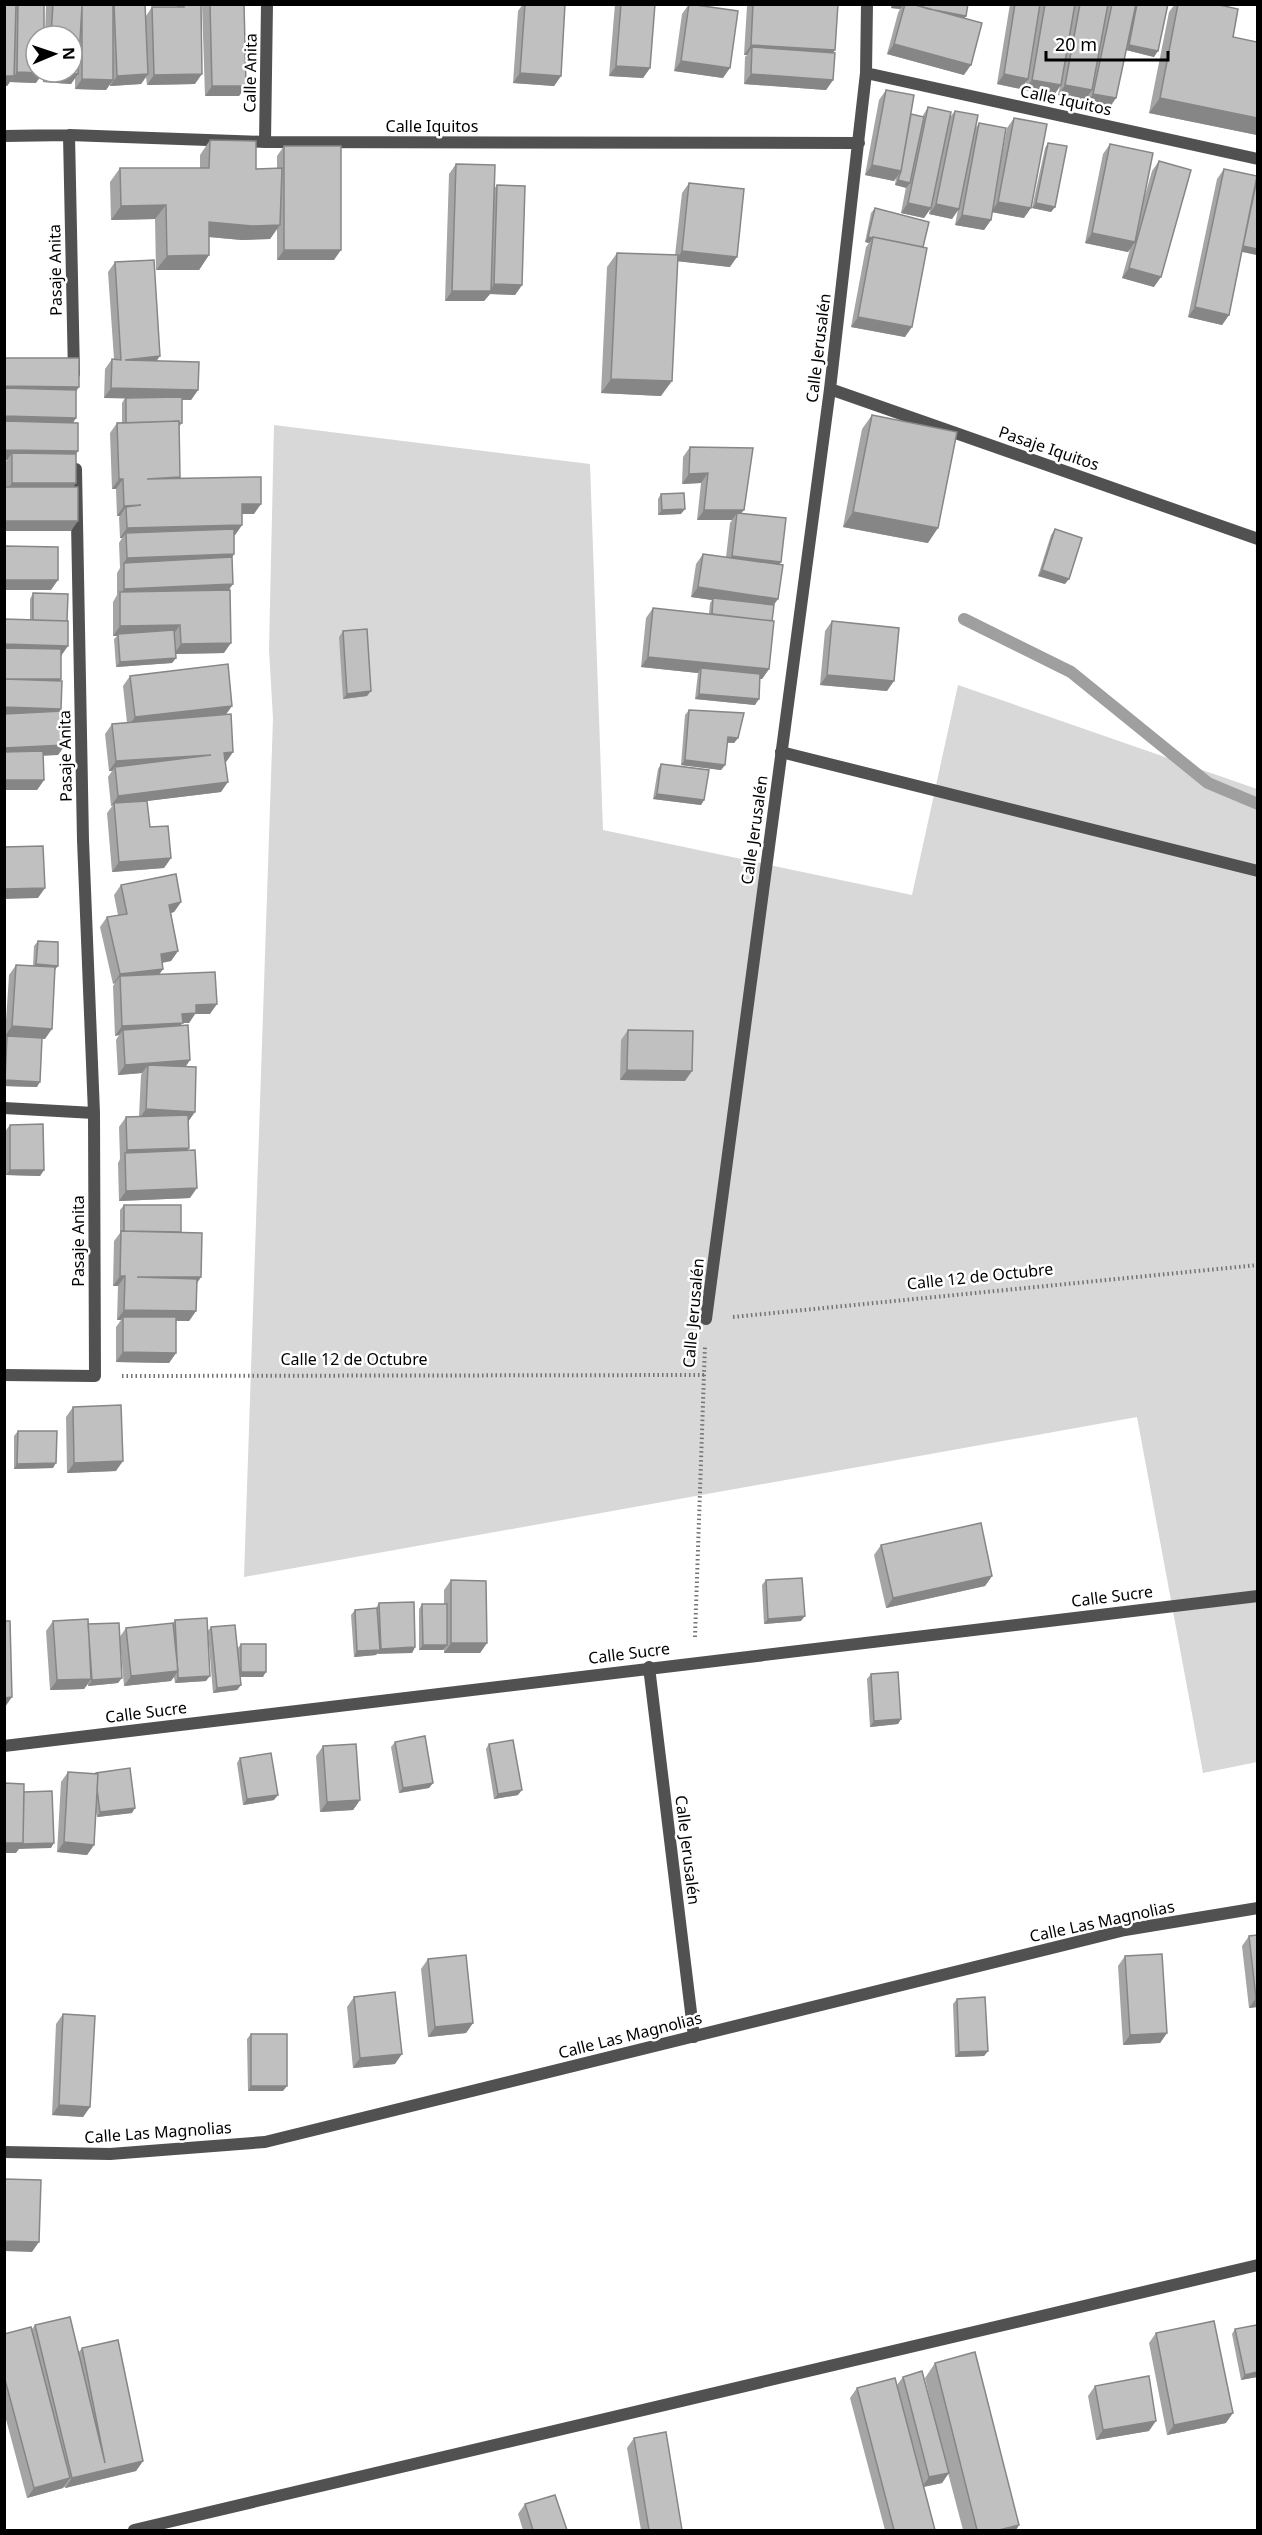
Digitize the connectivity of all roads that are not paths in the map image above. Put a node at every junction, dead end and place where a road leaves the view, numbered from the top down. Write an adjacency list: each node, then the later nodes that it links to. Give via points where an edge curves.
1 (267, 4): 6 (street, Calle Anita)
2 (867, 4): 3 (street, Calle Jerusalén)
3 (866, 73): 7 (street, Calle Jerusalén); 8 (street, Calle Iquitos)
4 (69, 135): 5 (street, Calle Iquitos); 6 (street, Calle Iquitos); 9 (street, Pasaje Anita)
5 (4, 136)
6 (265, 142): 7 (street, Calle Iquitos)
7 (860, 143): 10 (street, Calle Jerusalén)
8 (1257, 159)
9 (74, 386)
10 (830, 389): 12 (street, Pasaje Iquitos); 13 (street, Calle Jerusalén)
11 (76, 458): 16 (street, Pasaje Anita, via 83,840)
12 (1257, 539)
13 (781, 752): 14 (street); 17 (street, Calle Jerusalén)
14 (1257, 871)
15 (4, 1108): 16 (street)
16 (94, 1113): 18 (street, Pasaje Anita, via 95,1376)
17 (706, 1319)
18 (4, 1375)
19 (1257, 1596): 20 (street, Calle Sucre)
20 (649, 1667): 21 (street, Calle Sucre); 23 (street, Calle Jerusalén)
21 (4, 1746)
22 (1257, 1908): 23 (street, Calle Las Magnolias, via 1125,1930)
23 (694, 2037): 24 (street, Calle Las Magnolias, via 265,2142 110,2154)
24 (4, 2152)
25 (1257, 2265): 26 (street)
26 (134, 2530)

